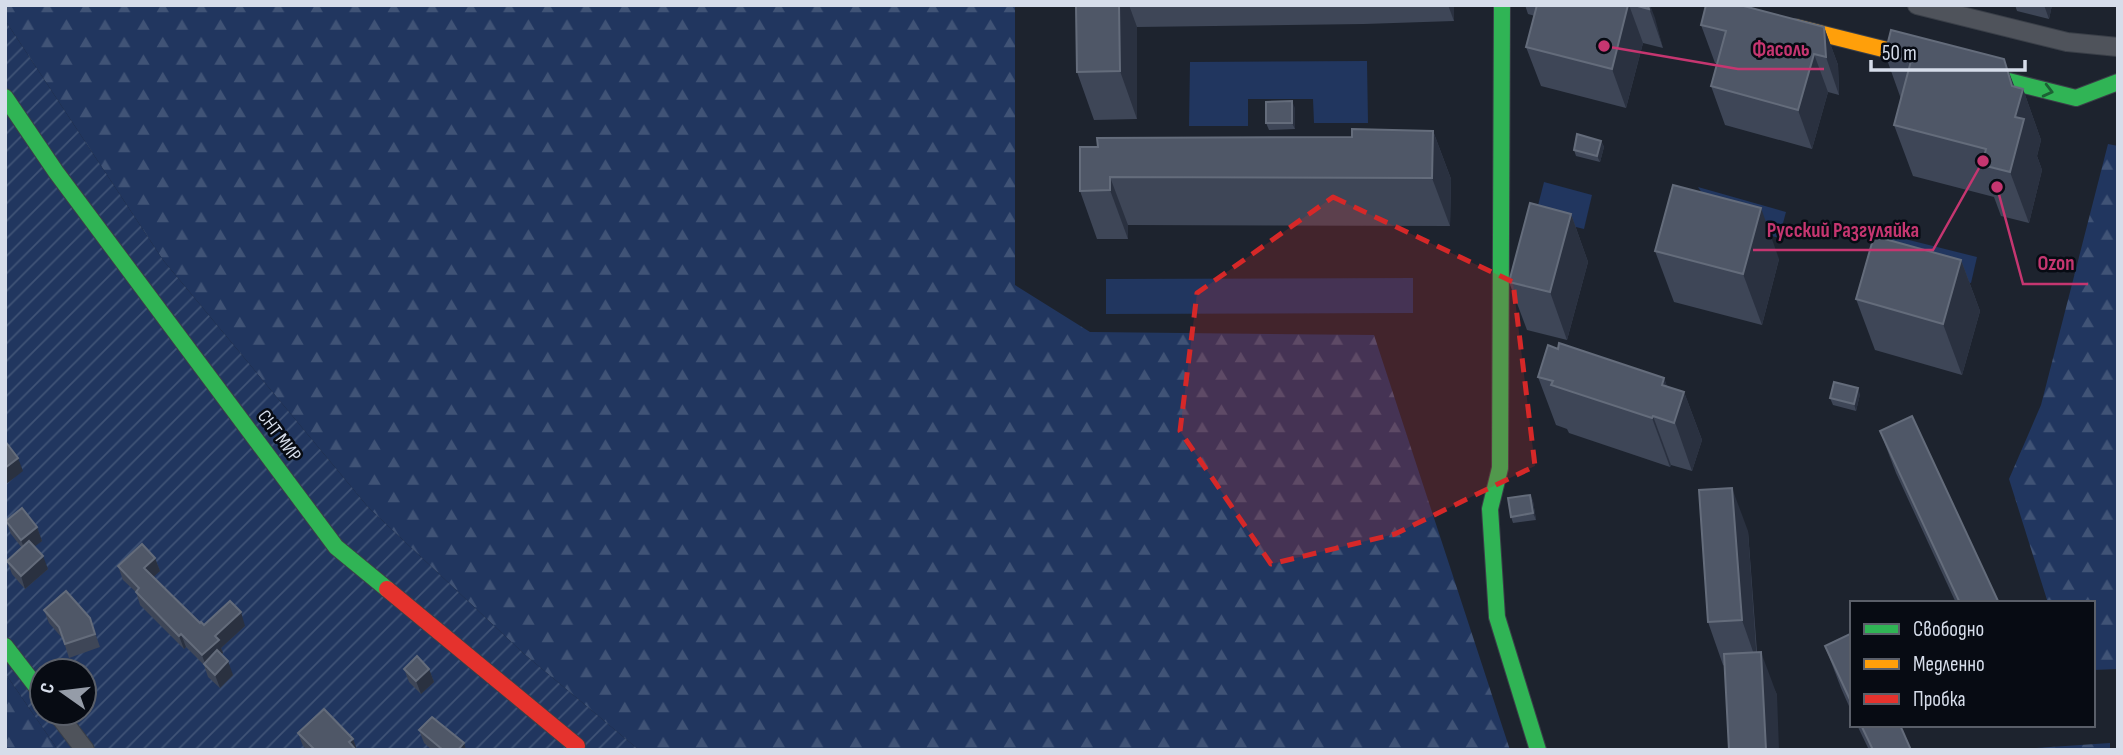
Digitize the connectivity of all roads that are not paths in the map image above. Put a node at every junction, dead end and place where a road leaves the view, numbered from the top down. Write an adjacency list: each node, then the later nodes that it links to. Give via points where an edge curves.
1 (1502, 5): 14 (street, via 1500,468 1490,509 1497,617)
2 (1917, 5): 4 (street, via 2067,42)
3 (1773, 22): 5 (street)
4 (2118, 47)
5 (1931, 61)
6 (1971, 71): 7 (street, one-way to 7, via 2076,98)
7 (2118, 82)
8 (5, 97): 12 (street, СНТ МИР, via 336,547)
9 (5, 646): 10 (street)
10 (28, 676)
11 (68, 727): 13 (street)
12 (577, 746)
13 (85, 750)
14 (1538, 750)

